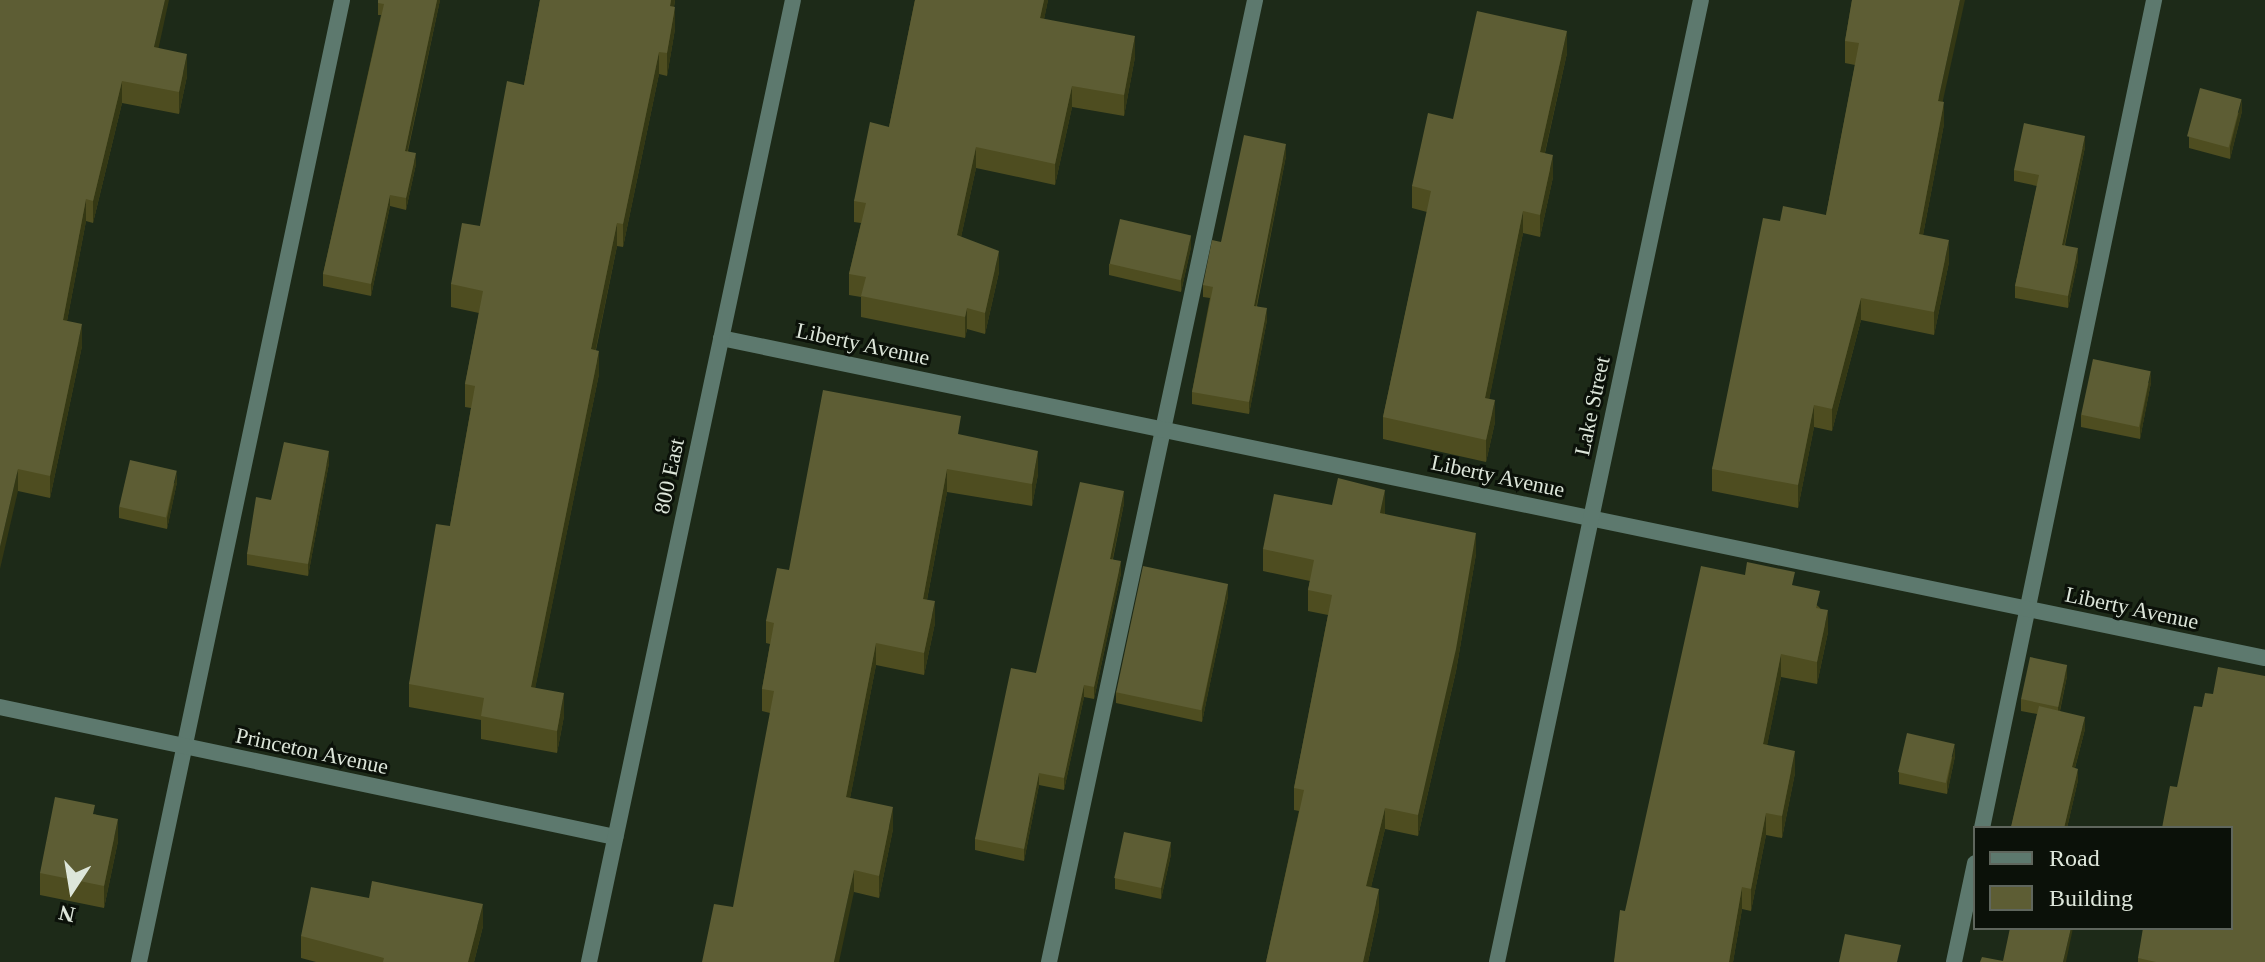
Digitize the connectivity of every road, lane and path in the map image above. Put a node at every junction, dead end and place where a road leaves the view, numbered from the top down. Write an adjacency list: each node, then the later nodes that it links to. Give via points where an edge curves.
1 (342, 0): 12 (street)
2 (793, 0): 6 (street, 800 East)
3 (1255, 0): 7 (street)
4 (1701, 0): 8 (street, Lake Street)
5 (2154, 0): 9 (street)
6 (721, 338): 7 (street, Liberty Avenue); 14 (street, 800 East)
7 (1162, 429): 8 (street, Liberty Avenue); 18 (street)
8 (1591, 518): 9 (street, Liberty Avenue); 19 (street, Lake Street)
9 (2028, 609): 10 (street, Liberty Avenue); 13 (street)
10 (2265, 658)
11 (0, 707): 12 (street, Princeton Avenue)
12 (183, 746): 14 (street, Princeton Avenue); 16 (street)
13 (1982, 826)
14 (615, 837): 17 (street, 800 East)
15 (1973, 872): 20 (street)
16 (139, 962)
17 (589, 962)
18 (1049, 962)
19 (1497, 962)
20 (1954, 962)

